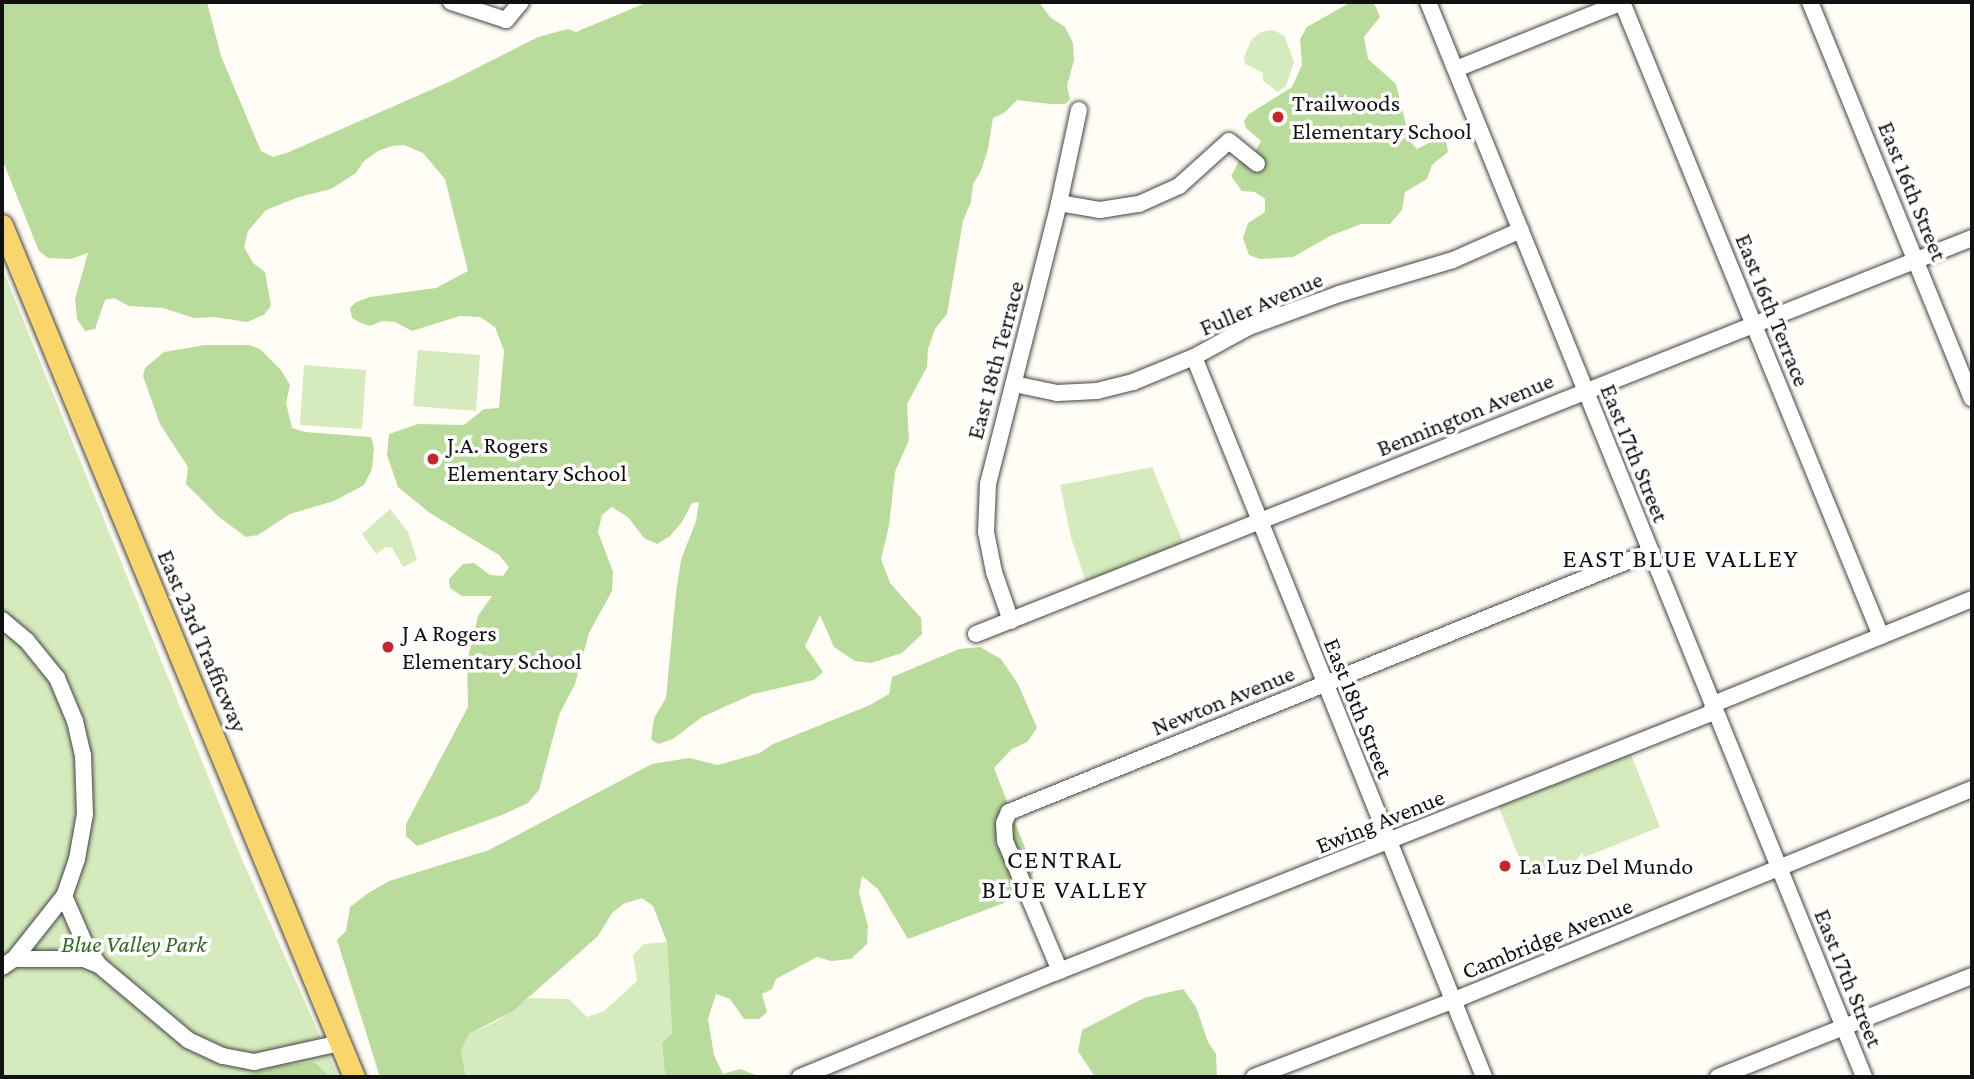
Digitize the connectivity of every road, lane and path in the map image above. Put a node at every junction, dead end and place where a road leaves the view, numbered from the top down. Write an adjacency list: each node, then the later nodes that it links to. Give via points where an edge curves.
1 (451, 2): 2 (street, via 506,20)
2 (522, 2)
3 (1428, 2): 6 (street, East 17th Street)
4 (1622, 2): 6 (street); 14 (street, East 16th Terrace)
5 (1810, 2): 13 (street, East 16th Street)
6 (1455, 69): 11 (street, East 17th Street)
7 (1079, 110): 9 (street, East 18th Terrace)
8 (1256, 164): 9 (street, via 1229,141 1179,186 1139,204 1100,210)
9 (1059, 203): 16 (street, East 18th Terrace)
10 (2, 225): 38 (main road, East 23rd Trafficway)
11 (1521, 230): 15 (street, Fuller Avenue, via 1453,260 1249,327); 17 (street, East 17th Street)
12 (1972, 237): 13 (street, Bennington Avenue)
13 (1917, 260): 14 (street, Bennington Avenue); 18 (street, East 16th Street)
14 (1753, 322): 17 (street, Bennington Avenue); 25 (street, East 16th Terrace)
15 (1194, 357): 16 (street, Fuller Avenue, via 1097,391 1057,393); 19 (street, East 18th Street)
16 (1014, 384): 23 (street, East 18th Terrace, via 988,484 986,532)
17 (1586, 390): 19 (street, Bennington Avenue); 20 (street, East 17th Street)
18 (1972, 398)
19 (1259, 522): 23 (street, Bennington Avenue); 26 (street, East 18th Street)
20 (1650, 552): 26 (street, Newton Avenue); 27 (street, East 17th Street)
21 (1972, 599): 25 (street, Ewing Avenue)
22 (2, 620): 31 (street, via 27,641 57,678 83,755 85,814)
23 (1011, 621): 24 (street, Bennington Avenue)
24 (976, 635)
25 (1881, 636): 27 (street, Ewing Avenue)
26 (1324, 683): 29 (street, East 18th Street); 34 (street, Newton Avenue, via 1009,812 1005,841)
27 (1713, 708): 29 (street, Ewing Avenue, via 1709,714); 30 (street, East 17th Street)
28 (1972, 789): 30 (street, Cambridge Avenue)
29 (1389, 842): 34 (street, Ewing Avenue); 36 (street, East 18th Street)
30 (1779, 869): 36 (street, Cambridge Avenue); 37 (street, East 17th Street)
31 (64, 896): 32 (street); 33 (street)
32 (8, 963): 33 (street, via 84,959)
33 (99, 965): 38 (street, via 188,1040 223,1056 254,1062)
34 (1060, 971): 40 (street, Ewing Avenue)
35 (1972, 976): 37 (street)
36 (1453, 1000): 41 (street, Cambridge Avenue); 42 (street, East 18th Street)
37 (1845, 1027): 43 (street); 44 (street, East 17th Street)
38 (340, 1043): 39 (main road, East 23rd Trafficway)
39 (354, 1077)
40 (800, 1077)
41 (1254, 1077)
42 (1484, 1077)
43 (1718, 1077)
44 (1864, 1077)

